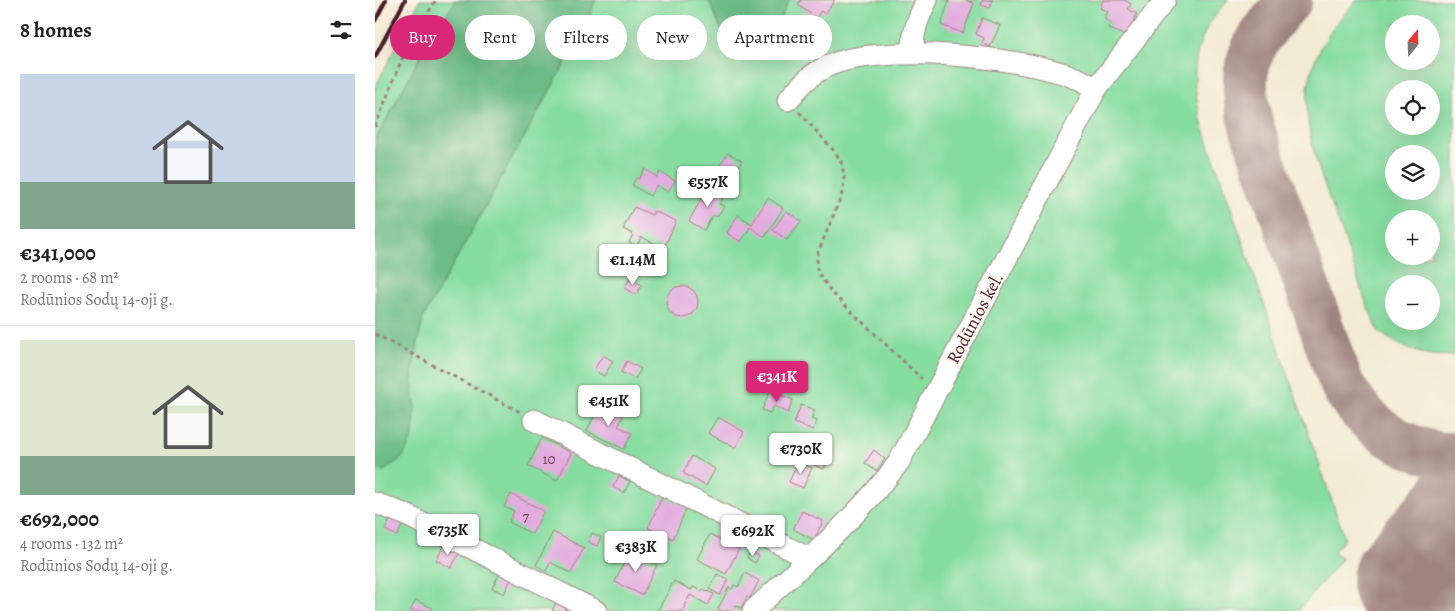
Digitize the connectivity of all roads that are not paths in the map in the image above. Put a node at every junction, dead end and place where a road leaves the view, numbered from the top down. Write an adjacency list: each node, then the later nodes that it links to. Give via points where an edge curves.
1 (927, 0): 3 (street, via 915,29)
2 (1165, 0): 4 (street, Rodūnios kel.)
3 (913, 54): 4 (street, via 993,59 1047,69 1076,78); 5 (street, via 861,57 828,66 806,78)
4 (1096, 89): 8 (street, Rodūnios kel., via 894,469 855,515)
5 (788, 100)
6 (534, 420): 8 (street)
7 (375, 504): 9 (street, via 404,514)
8 (809, 558): 10 (street, Rodūnios kel.)
9 (596, 611)
10 (753, 611)

